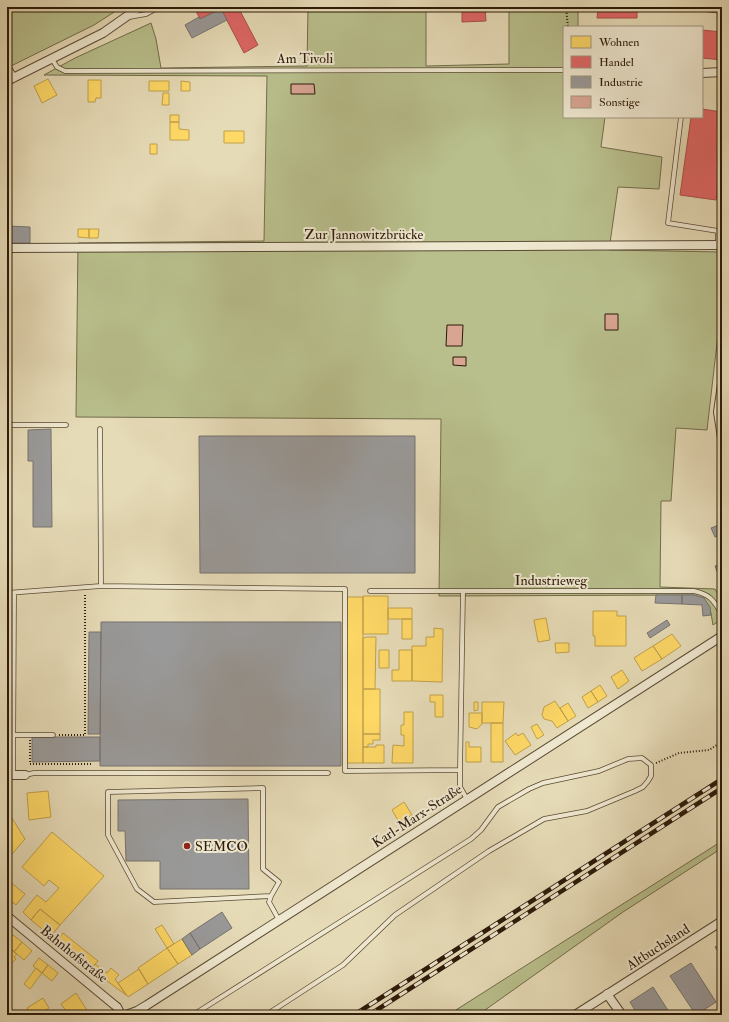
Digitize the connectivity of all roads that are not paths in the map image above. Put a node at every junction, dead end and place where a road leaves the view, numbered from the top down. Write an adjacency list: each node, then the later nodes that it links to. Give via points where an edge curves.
1 (140, 7): 5 (street)
2 (159, 7): 5 (lane, via 146,14)
3 (695, 8): 4 (lane)
4 (722, 11)
5 (127, 18): 6 (street, via 103,34)
6 (51, 59): 8 (lane, Am Tivoli, via 57,67 65,71); 11 (street)
7 (7, 68): 11 (street)
8 (563, 70)
9 (722, 72): 10 (street)
10 (703, 73)
11 (10, 80)
12 (682, 118): 13 (lane, via 668,223 718,230)
13 (720, 245): 14 (street, Zur Jannowitzbrücke)
14 (7, 248)
15 (722, 390): 19 (street, via 718,412)
16 (7, 425): 17 (lane)
17 (66, 425)
18 (100, 429): 20 (lane)
19 (722, 438)
20 (102, 586): 24 (lane); 29 (lane, via 345,588 346,771)
21 (370, 591): 22 (lane, Industrieweg)
22 (463, 591): 25 (lane, Industrieweg, via 694,591 711,598); 29 (lane)
23 (7, 593): 24 (lane)
24 (14, 593): 27 (lane)
25 (722, 614)
26 (722, 636): 33 (street, Karl-Marx-Straße)
27 (13, 735): 28 (lane); 31 (lane)
28 (53, 735)
29 (460, 770): 33 (lane, via 460,787)
30 (328, 773): 32 (lane)
31 (10, 775): 32 (street)
32 (25, 775)
33 (467, 799): 36 (street, Karl-Marx-Straße)
34 (271, 896): 34 (lane, via 154,902 137,889 108,835 108,792 263,788 263,869 279,882); 36 (lane, via 269,902)
35 (7, 916): 40 (street, Bahnhofstraße, via 117,1007)
36 (279, 920): 39 (street, Karl-Marx-Straße)
37 (722, 921): 38 (street, Altbuchsland)
38 (607, 994): 44 (street, Altbuchsland); 45 (street)
39 (139, 1013): 41 (street, Karl-Marx-Straße)
40 (121, 1015)
41 (126, 1015)
42 (193, 1015): 43 (lane, via 470,839 506,801 543,783 599,771 628,759 642,758 651,765 651,776 643,787 635,792 587,811 544,819 489,851 395,914 343,965)
43 (266, 1015)
44 (575, 1015)
45 (622, 1015)

